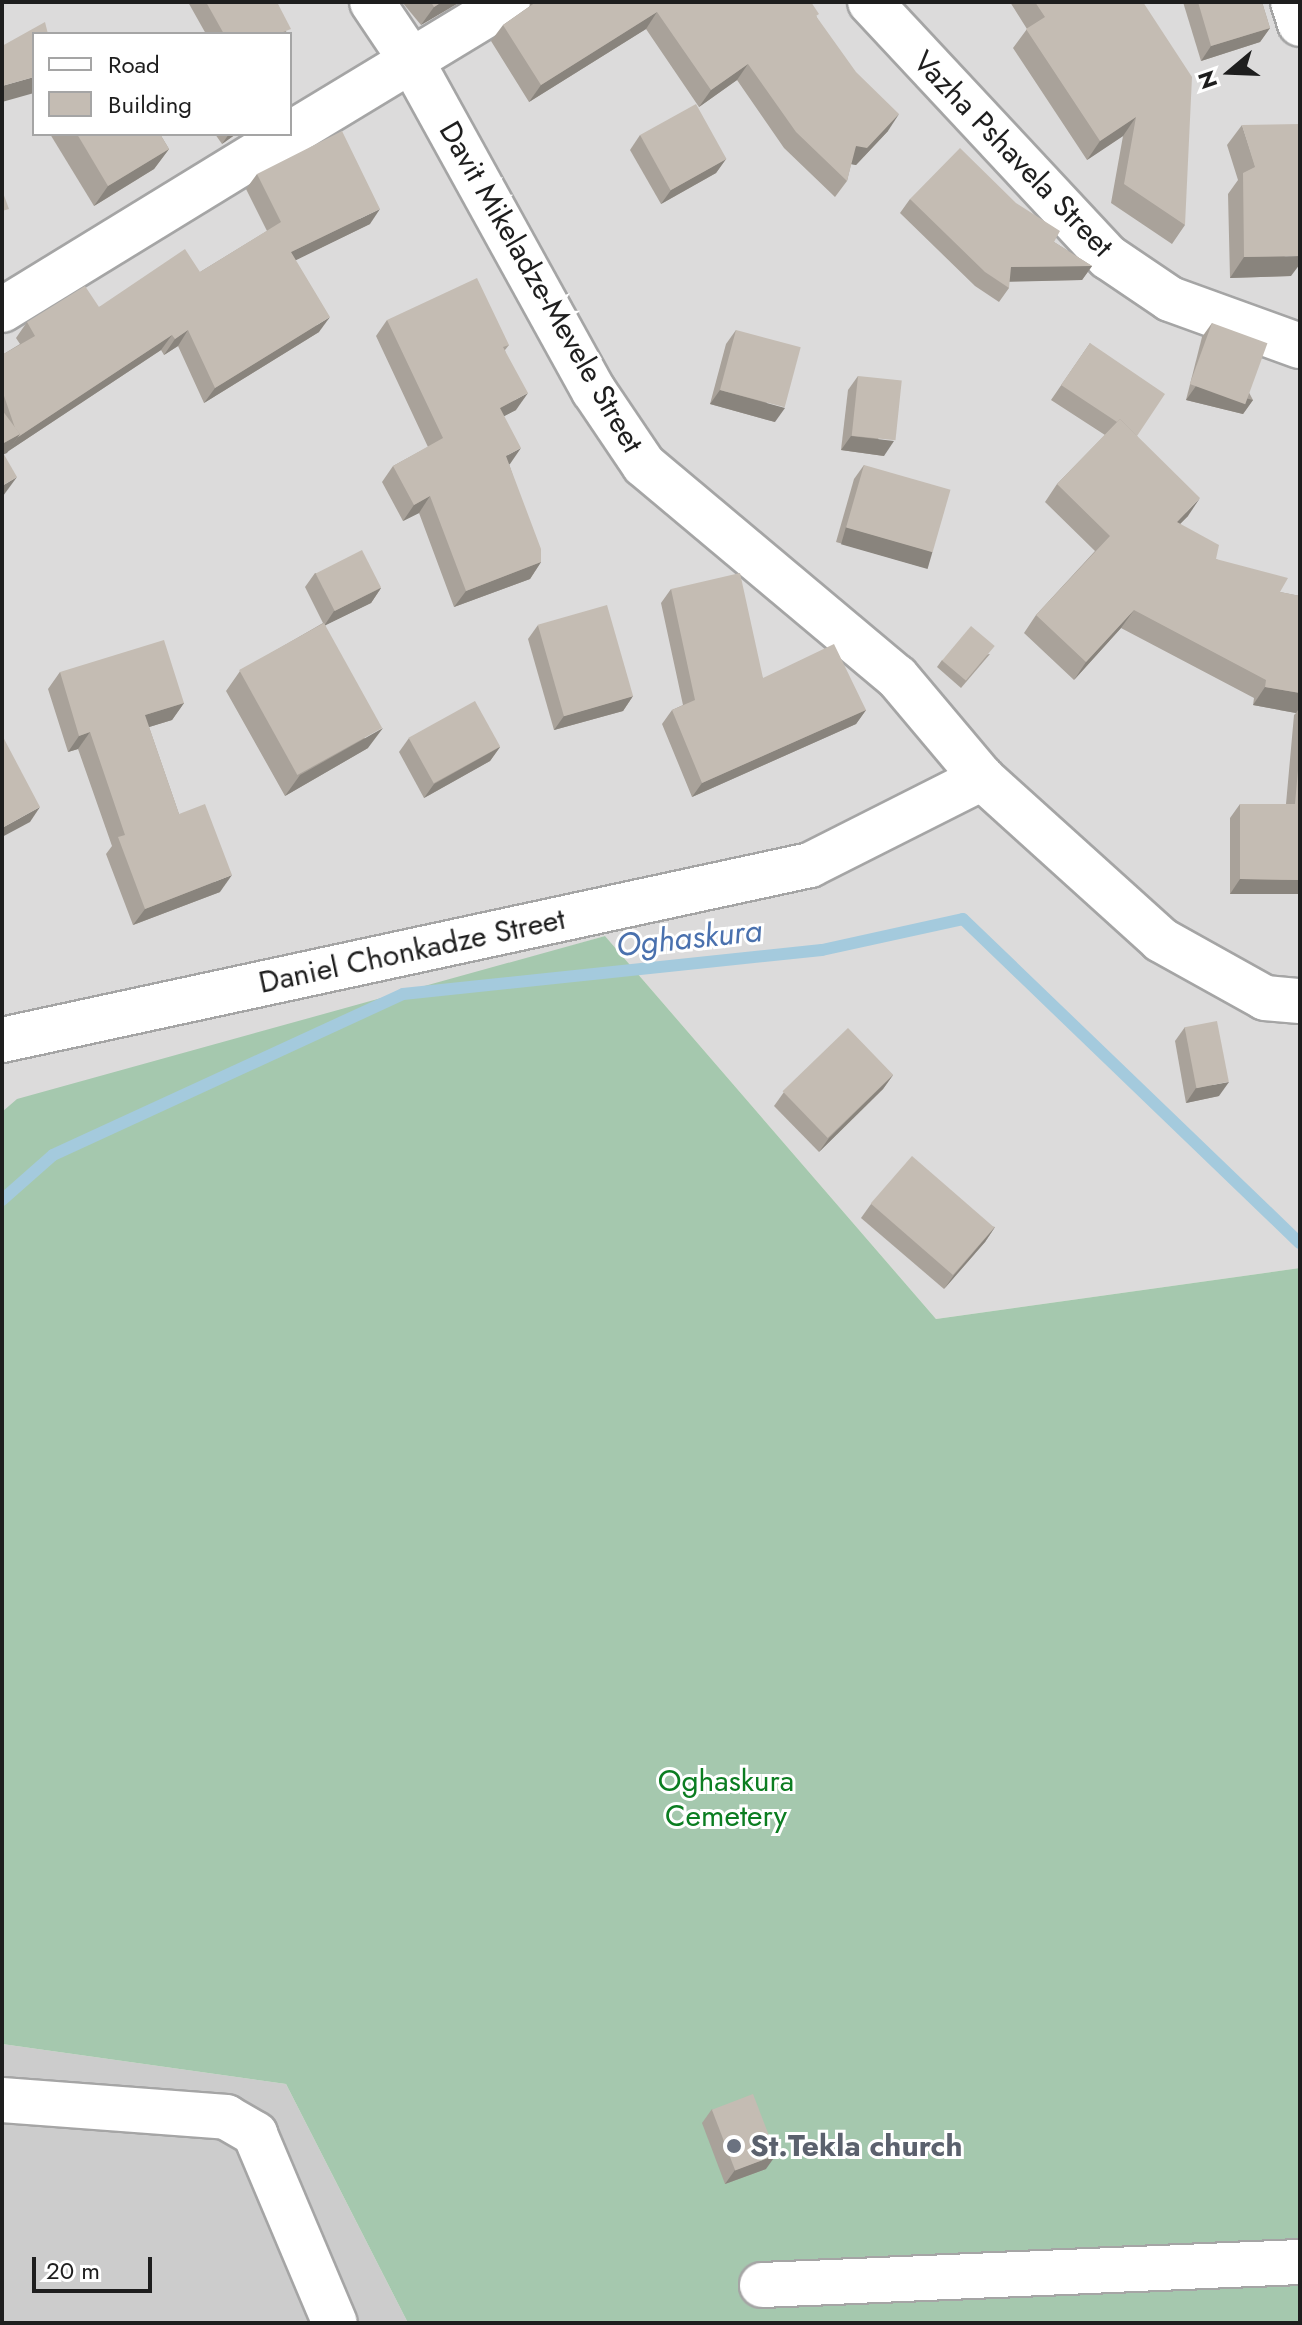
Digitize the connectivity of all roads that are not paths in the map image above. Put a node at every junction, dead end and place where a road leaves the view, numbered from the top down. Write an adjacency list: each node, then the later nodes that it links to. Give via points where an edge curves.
1 (372, 2): 6 (street, Davit Mikeladze-Mevele Street)
2 (508, 2): 6 (street)
3 (870, 2): 10 (street, Vazha Pshavela Street, via 1108,257 1170,299)
4 (1293, 2): 5 (street)
5 (1300, 24)
6 (411, 60): 7 (street); 11 (street, Davit Mikeladze-Mevele Street, via 594,391 644,465 897,677)
7 (292, 133)
8 (287, 136): 9 (street)
9 (2, 310)
10 (1300, 346)
11 (982, 778): 12 (street, via 1161,940 1265,998); 13 (street, Daniel Chonkadze Street, via 810,865)
12 (1300, 1001)
13 (2, 1040)
14 (2, 2100): 17 (street, via 226,2117 255,2134)
15 (1300, 2262): 16 (street)
16 (762, 2285)
17 (335, 2323)

